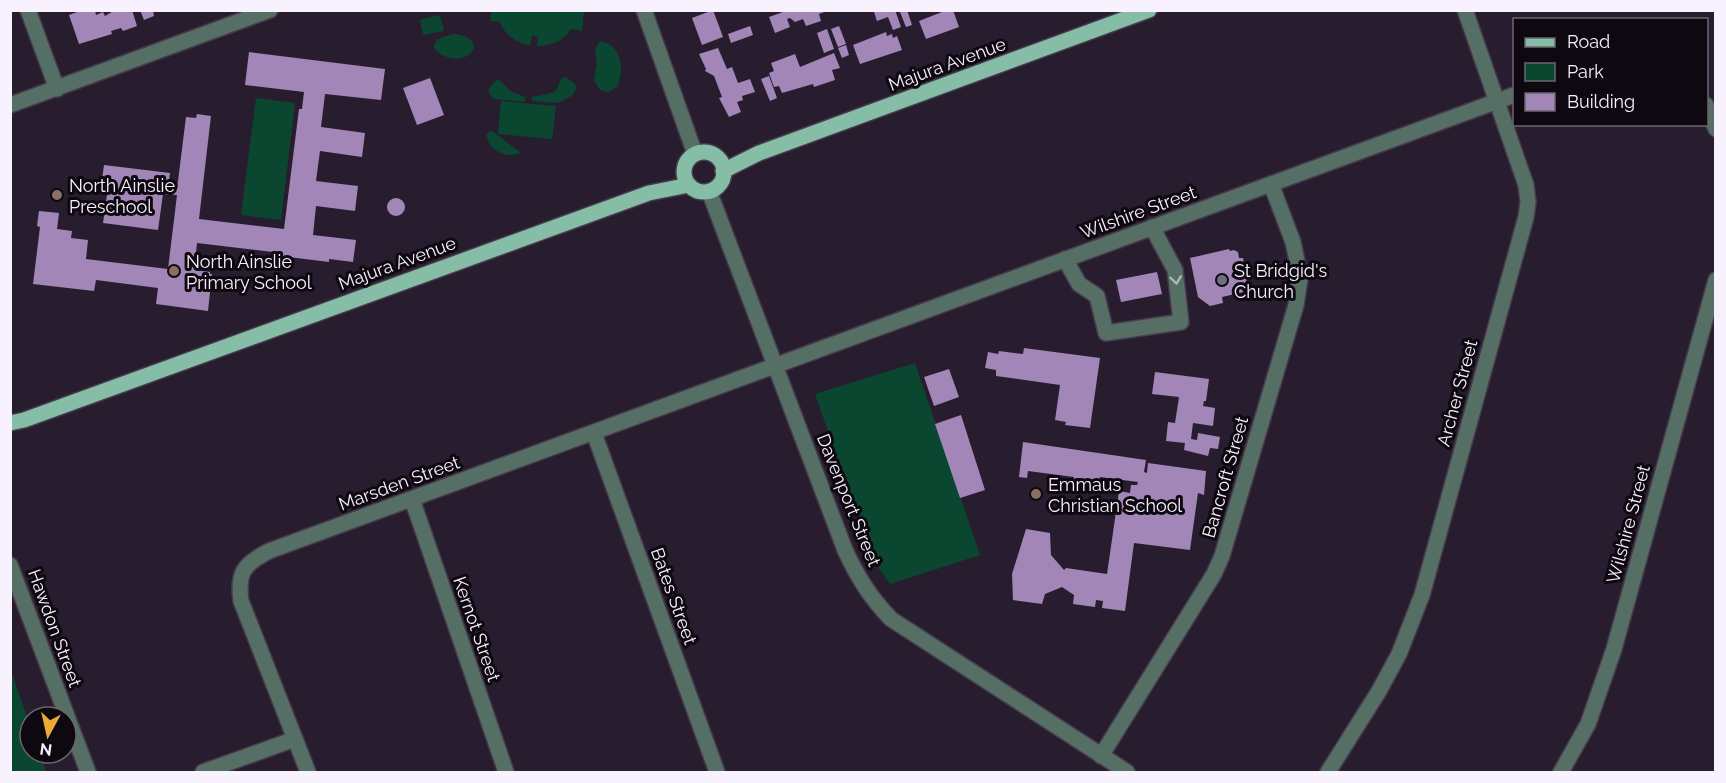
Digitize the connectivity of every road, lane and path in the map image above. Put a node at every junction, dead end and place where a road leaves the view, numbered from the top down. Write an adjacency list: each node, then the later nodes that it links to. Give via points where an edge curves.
1 (28, 10): 7 (street)
2 (270, 10): 6 (street)
3 (644, 10): 14 (street)
4 (1149, 10): 13 (main road, Majura Avenue)
5 (1465, 10): 9 (street, Archer Street)
6 (245, 15): 7 (street)
7 (57, 89): 10 (street)
8 (1513, 96): 9 (street, Wilshire Street)
9 (1497, 101): 18 (street, Wilshire Street); 40 (street, Archer Street, via 1526,184 1526,217 1422,595 1399,654)
10 (10, 105)
11 (1708, 108): 12 (street)
12 (1716, 129)
13 (759, 153): 15 (main road, Majura Avenue); 17 (main road, Majura Avenue)
14 (696, 154): 15 (main road); 16 (main road)
15 (714, 155): 17 (main road)
16 (684, 170): 19 (main road); 21 (main road, Majura Avenue)
17 (723, 171): 20 (main road, via 721,181)
18 (1271, 184): 22 (street, Wilshire Street); 33 (street, Bancroft Street, via 1293,242 1300,279 1296,305 1225,545 1214,574)
19 (689, 185): 20 (main road, via 698,191); 21 (main road, Majura Avenue)
20 (709, 191): 26 (street, Davenport Street)
21 (649, 193): 27 (main road, Majura Avenue)
22 (1152, 227): 23 (street, Wilshire Street); 23 (street, one-way to 23, via 1175,270 1181,322 1106,333 1098,296 1080,284)
23 (1065, 259): 26 (street, Wilshire Street)
24 (1716, 280): 25 (street, Wilshire Street)
25 (1708, 333): 41 (street, Wilshire Street, via 1614,648 1588,724)
26 (775, 365): 29 (street, Marsden Street); 33 (street, Davenport Street, via 845,550 872,600 891,619)
27 (17, 422): 28 (main road, Majura Avenue)
28 (10, 431)
29 (594, 433): 30 (street, Marsden Street); 38 (street, Bates Street)
30 (412, 499): 32 (street, Marsden Street, via 249,561 238,584 241,601); 37 (street, Kernot Street)
31 (10, 565): 34 (street, Hawdon Street)
32 (295, 739): 35 (street); 36 (street, Marsden Street)
33 (1101, 756): 39 (street, Davenport Street)
34 (88, 772)
35 (203, 772)
36 (308, 772)
37 (506, 772)
38 (717, 772)
39 (1127, 772)
40 (1328, 772)
41 (1561, 772)

